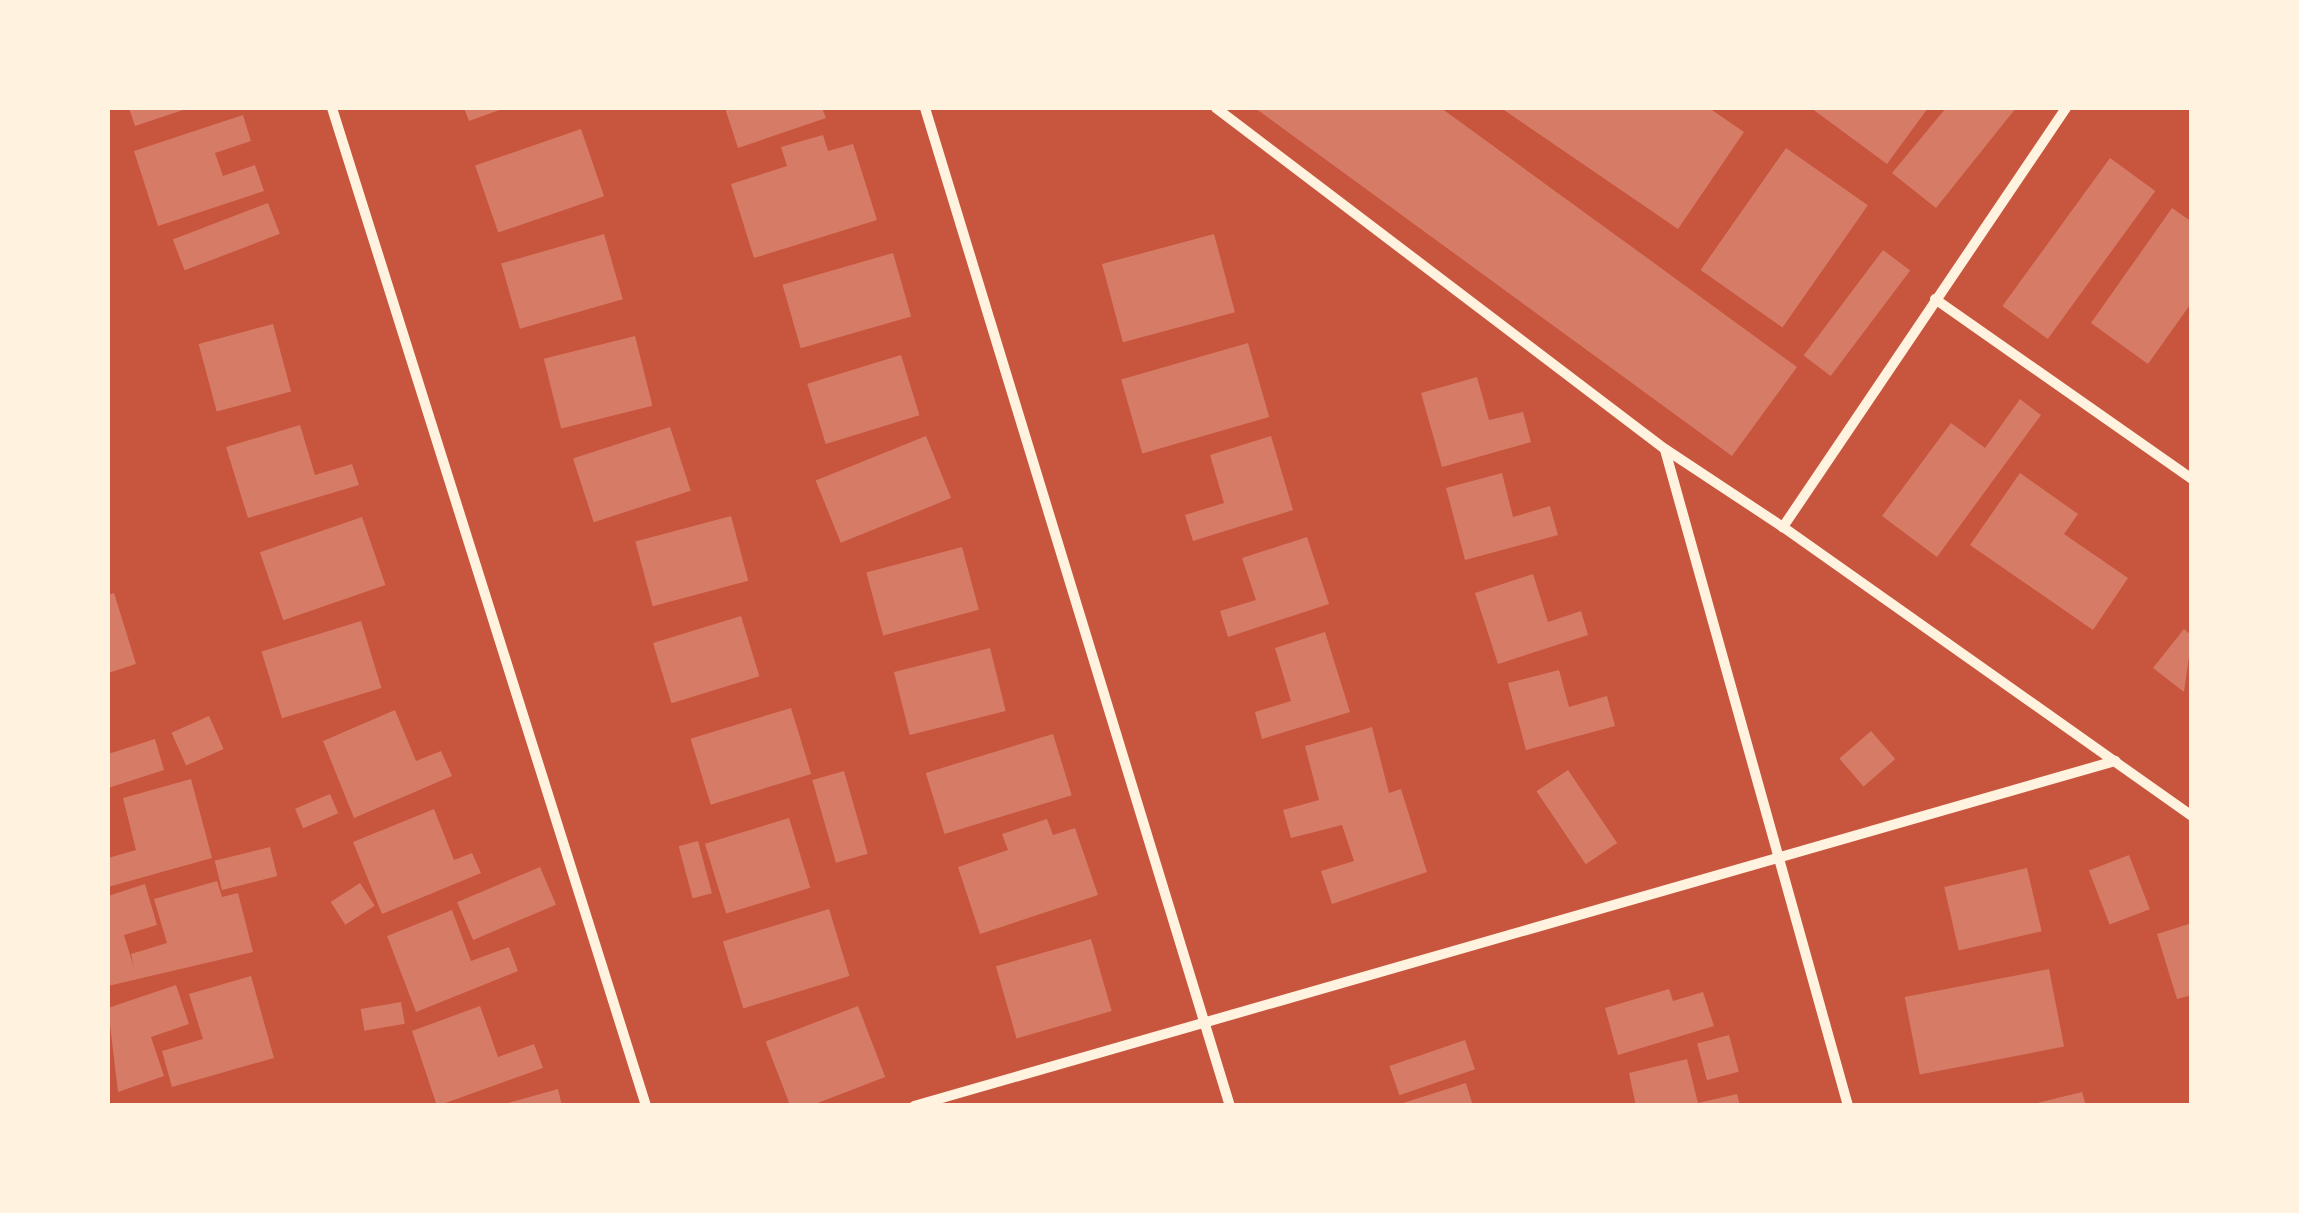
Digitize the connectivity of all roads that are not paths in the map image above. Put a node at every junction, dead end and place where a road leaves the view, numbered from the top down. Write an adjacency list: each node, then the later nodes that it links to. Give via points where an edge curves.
1 (332, 108): 13 (street)
2 (925, 108): 12 (street)
3 (1216, 108): 6 (street)
4 (2066, 108): 5 (street)
5 (1934, 299): 7 (street); 8 (street)
6 (1665, 449): 8 (street); 11 (street)
7 (2192, 479)
8 (1783, 527): 9 (street)
9 (2115, 761): 10 (street); 11 (street)
10 (2192, 816)
11 (1776, 858): 12 (street); 16 (street)
12 (1203, 1018): 14 (street); 15 (street)
13 (646, 1106)
14 (914, 1106)
15 (1230, 1106)
16 (1848, 1106)

